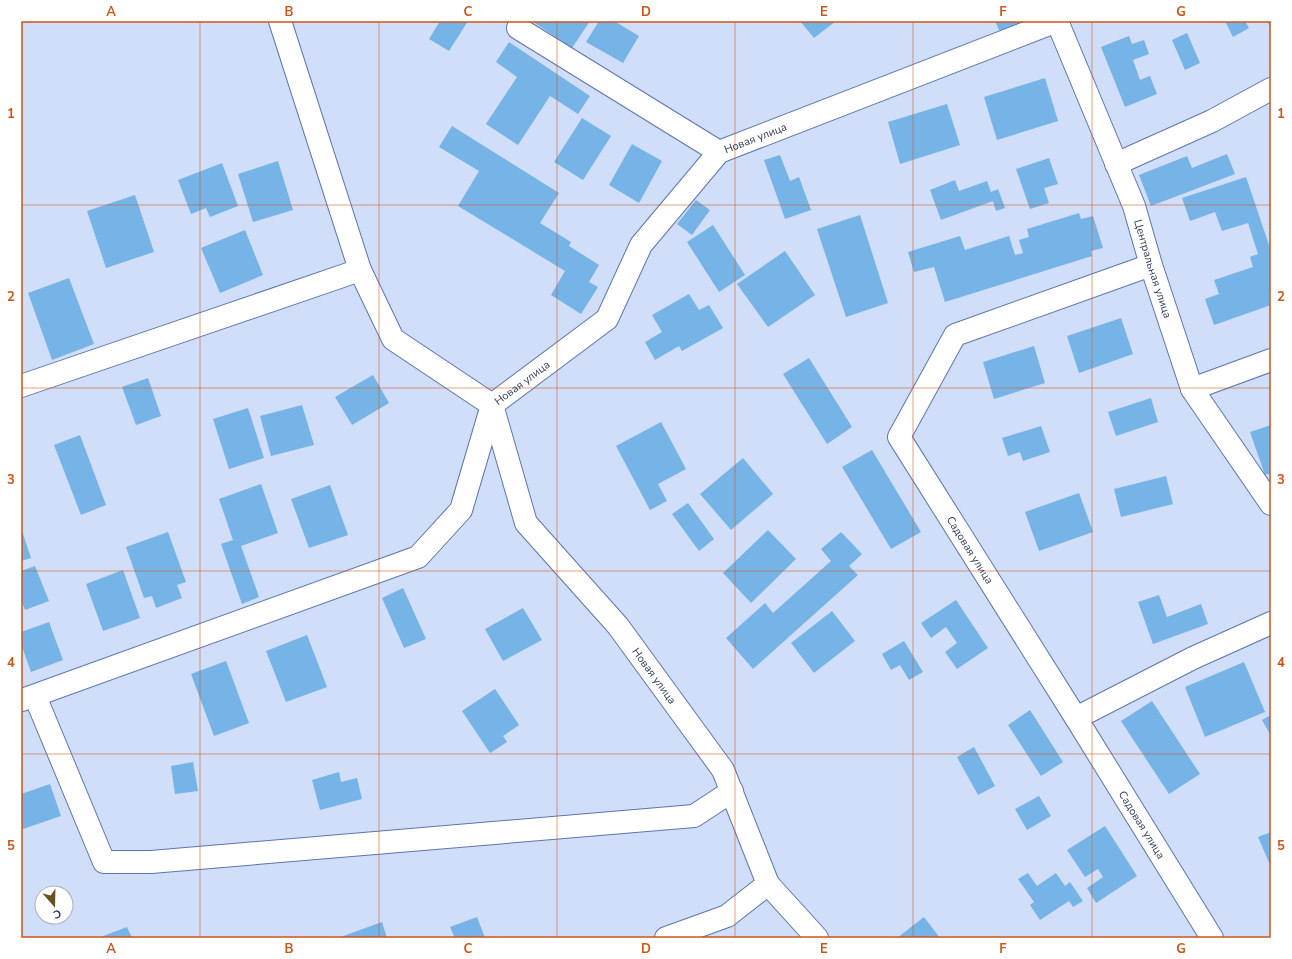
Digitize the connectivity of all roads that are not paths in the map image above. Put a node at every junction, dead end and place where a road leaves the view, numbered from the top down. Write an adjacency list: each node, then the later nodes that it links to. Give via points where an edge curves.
1 (280, 21): 8 (street)
2 (1057, 21): 5 (street, Новая улица); 6 (street, Центральная улица)
3 (518, 28): 5 (street)
4 (1271, 89): 6 (street, via 1212,121)
5 (719, 152): 12 (street, Новая улица, via 641,245 607,319)
6 (1116, 164): 7 (street, Центральная улица, via 1134,206)
7 (1151, 265): 11 (street, Центральная улица); 16 (street, Садовая улица, via 955,335 899,437)
8 (360, 270): 10 (street); 12 (street, via 393,339)
9 (1271, 360): 11 (street)
10 (21, 386)
11 (1192, 389): 13 (street, Центральная улица)
12 (492, 405): 15 (street, via 461,510 418,557); 17 (street, Новая улица, via 526,523 618,626 723,770)
13 (1271, 504)
14 (1271, 623): 16 (street, via 1193,658)
15 (28, 698): 17 (street, via 104,862 159,861 694,816)
16 (1076, 718): 21 (street, Садовая улица)
17 (732, 791): 18 (street, Новая улица)
18 (768, 884): 19 (street, via 727,916); 20 (street, Новая улица)
19 (666, 938)
20 (817, 938)
21 (1212, 938)

